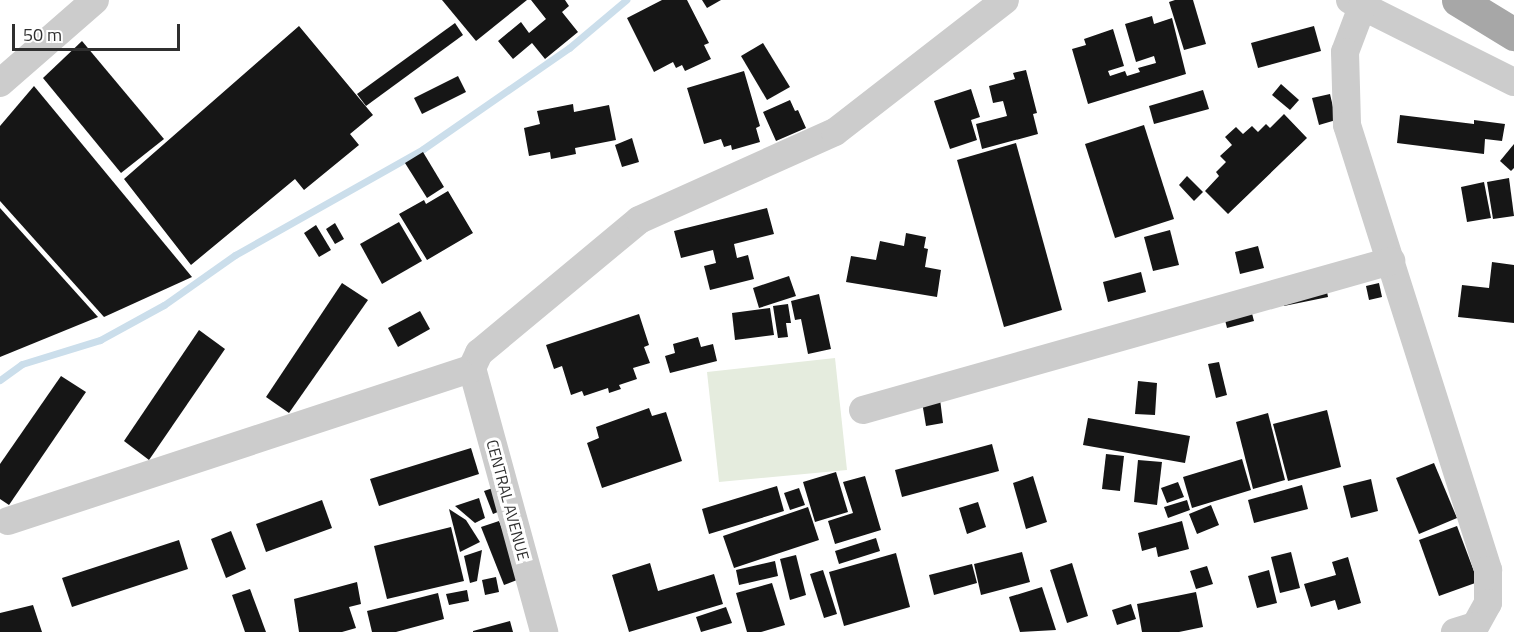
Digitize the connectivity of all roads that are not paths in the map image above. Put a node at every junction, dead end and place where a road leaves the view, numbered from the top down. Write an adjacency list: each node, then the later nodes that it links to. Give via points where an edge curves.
1 (95, 0): 7 (street)
2 (1005, 0): 9 (street, via 835,132 639,220 479,353)
3 (1458, 0): 5 (main road)
4 (1356, 4): 6 (street); 8 (street, via 1345,52 1347,125)
5 (1514, 34)
6 (1514, 82)
7 (0, 83)
8 (1391, 261): 10 (street); 12 (street, via 1488,570 1488,603)
9 (472, 368): 11 (street); 13 (street, CENTRAL AVENUE)
10 (862, 410)
11 (8, 521)
12 (1465, 629)
13 (544, 632)

